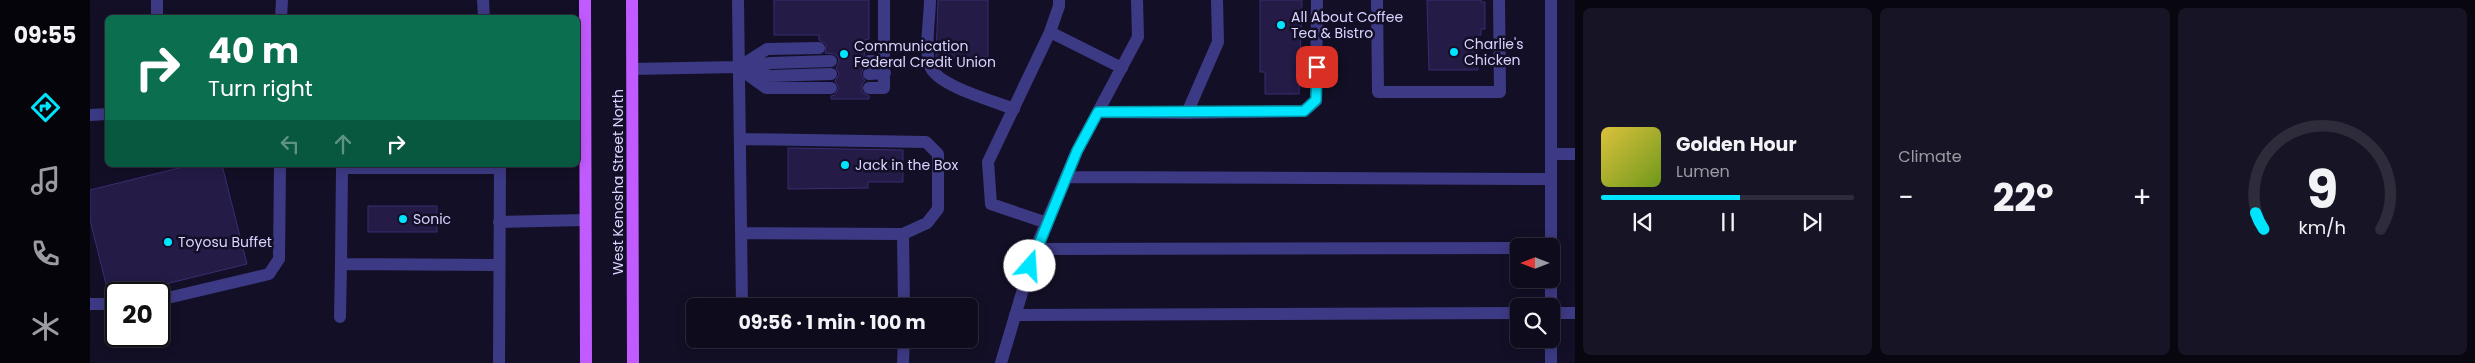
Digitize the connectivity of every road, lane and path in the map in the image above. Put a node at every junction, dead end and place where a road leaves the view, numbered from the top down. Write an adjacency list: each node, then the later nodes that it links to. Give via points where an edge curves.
1 (158, 0): 16 (lane)
2 (282, 0): 17 (lane)
3 (484, 0): 18 (lane)
4 (585, 0): 29 (main road)
5 (632, 0): 27 (main road, West Kenosha Street North)
6 (738, 0): 23 (lane)
7 (884, 0): 21 (lane)
8 (930, 0): 30 (lane, via 928,52 936,75 948,83)
9 (1059, 0): 19 (lane)
10 (1137, 0): 26 (lane, via 1138,37)
11 (1217, 0): 32 (lane, via 1218,42)
12 (1318, 0): 32 (lane, via 1316,100 1304,111)
13 (1377, 0): 14 (lane, via 1378,92 1500,92)
14 (1500, 0)
15 (1551, 0): 36 (lane)
16 (158, 15)
17 (282, 15)
18 (484, 15)
19 (1050, 32): 26 (lane); 30 (lane)
20 (869, 47): 21 (lane)
21 (886, 47): 25 (lane)
22 (819, 48): 23 (lane, via 767,49)
23 (737, 67): 23 (lane, via 771,62 831,74 766,88); 27 (lane); 35 (lane)
24 (869, 67): 25 (lane)
25 (885, 67): 28 (lane, via 884,88)
26 (1122, 68): 31 (lane)
27 (632, 69): 66 (main road, West Kenosha Street North)
28 (869, 88)
29 (581, 105): 42 (main road)
30 (1014, 109): 44 (lane, via 988,162 991,204)
31 (1098, 112): 32 (lane); 40 (lane)
32 (1187, 113)
33 (105, 114): 34 (lane)
34 (90, 115)
35 (740, 139): 45 (lane); 46 (lane, via 926,142 938,154 938,209 927,223)
36 (1551, 154): 37 (lane); 41 (lane)
37 (1575, 154)
38 (280, 167): 52 (lane, via 279,259 269,274)
39 (500, 167): 43 (lane); 50 (lane, via 342,168)
40 (1066, 177): 41 (lane); 44 (lane)
41 (1551, 179): 47 (lane)
42 (585, 220): 43 (lane); 65 (main road)
43 (499, 222): 51 (lane)
44 (1047, 223): 49 (lane)
45 (741, 233): 46 (lane); 53 (lane)
46 (904, 234): 54 (lane)
47 (1551, 238)
48 (1510, 248): 49 (lane)
49 (1035, 250): 60 (lane)
50 (341, 264): 51 (lane); 61 (lane)
51 (499, 265): 64 (lane)
52 (170, 297)
53 (742, 298)
54 (904, 298)
55 (90, 304): 56 (lane)
56 (105, 304)
57 (1510, 313): 60 (lane)
58 (1560, 313): 59 (lane)
59 (1575, 314)
60 (1015, 315): 68 (lane)
61 (340, 317)
62 (904, 348): 67 (lane)
63 (1551, 348): 69 (lane)
64 (499, 363)
65 (586, 363)
66 (633, 363)
67 (903, 363)
68 (1001, 363)
69 (1551, 363)

